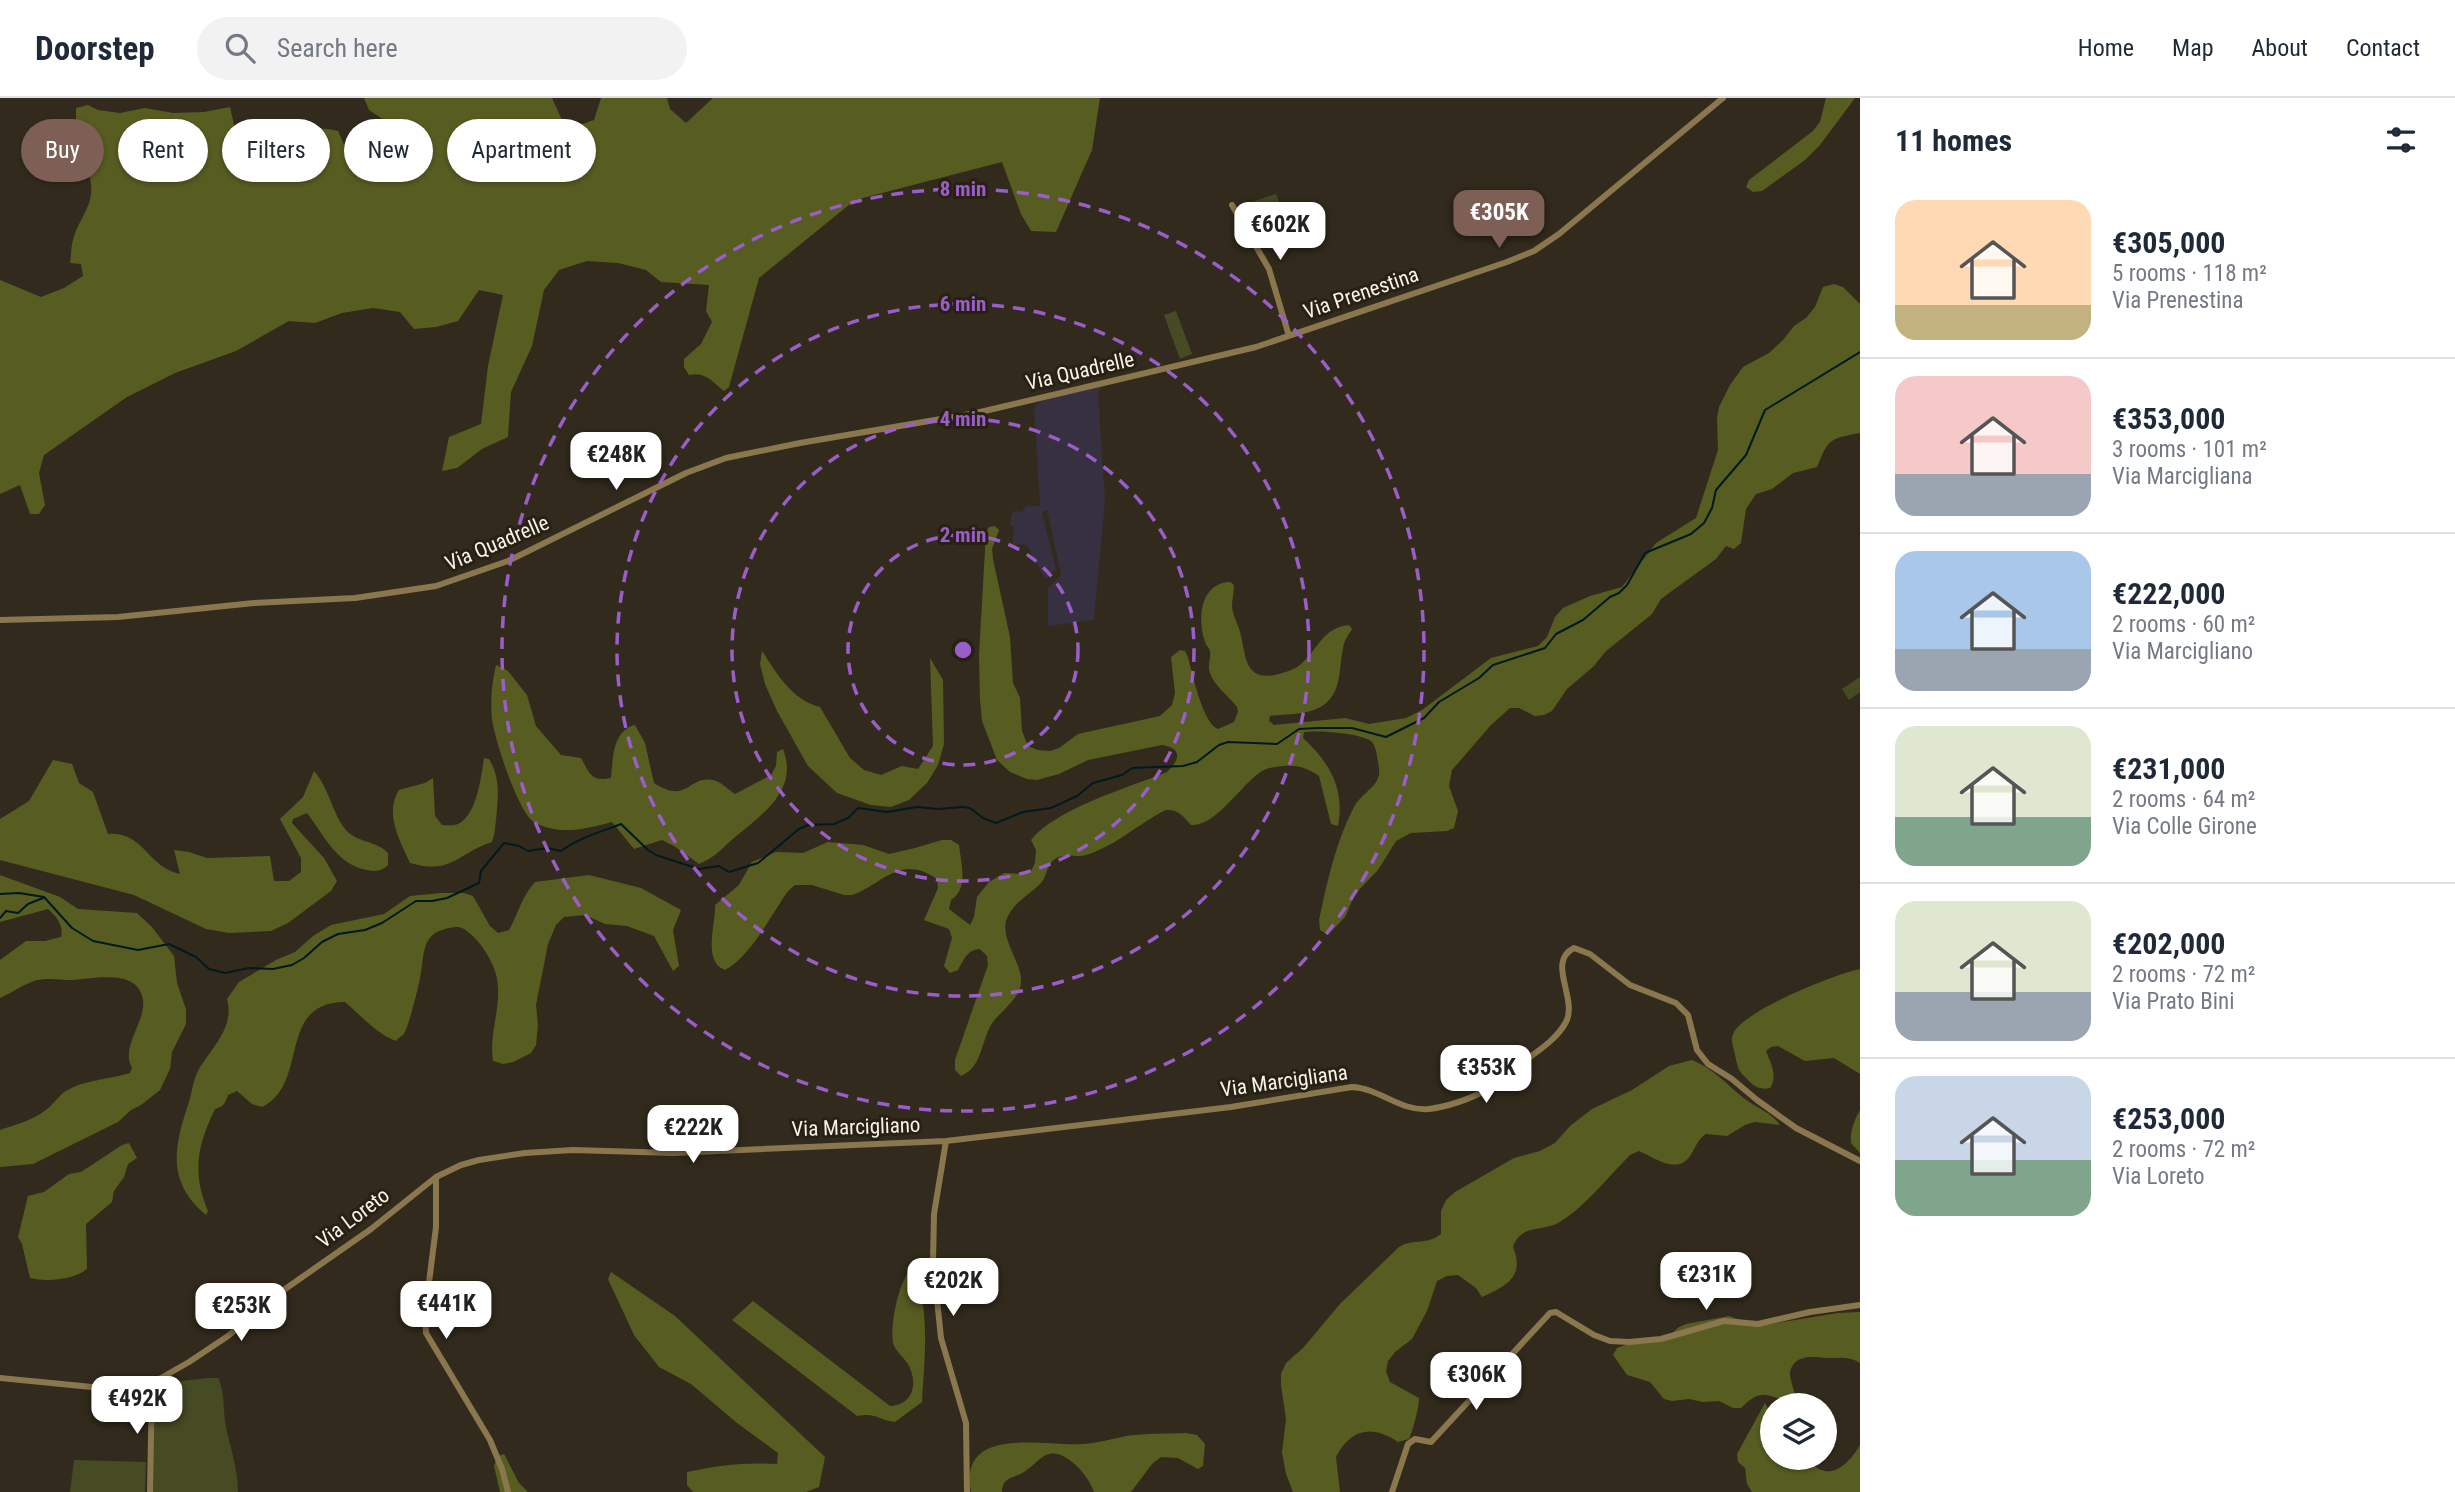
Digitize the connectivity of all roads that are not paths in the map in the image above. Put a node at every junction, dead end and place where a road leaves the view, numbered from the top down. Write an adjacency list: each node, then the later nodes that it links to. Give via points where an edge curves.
1 (1723, 98): 3 (street, Via Prenestina, via 1534,251)
2 (1232, 205): 3 (street, via 1269,270)
3 (1289, 337): 4 (street, Via Prenestina)
4 (1234, 353): 5 (street, Via Quadrelle, via 976,413 730,457 686,473 517,557 436,586 355,598 127,616)
5 (0, 620)
6 (946, 1141): 7 (street, Via Marcigliana, via 1262,1103 1342,1087 1365,1088 1421,1109 1454,1103 1505,1079 1563,1027 1569,1005 1562,963 1570,950 1577,948 1630,985 1675,1003 1688,1015 1697,1050 1708,1064 1796,1128); 8 (street, Via Marcigliano, via 673,1153 547,1152 471,1162); 14 (street, via 934,1213 933,1261 942,1342 965,1417)
7 (1860, 1161)
8 (436, 1177): 11 (street, Via Loreto, via 228,1336); 13 (street, via 426,1333 490,1440)
9 (1860, 1305): 15 (street, via 1758,1324 1724,1321 1661,1339 1629,1342 1610,1341 1550,1313 1431,1442 1415,1439 1408,1444)
10 (0, 1378): 11 (street, Via Loreto, via 88,1387)
11 (152, 1381): 12 (street)
12 (150, 1492)
13 (508, 1492)
14 (967, 1492)
15 (1392, 1492)

